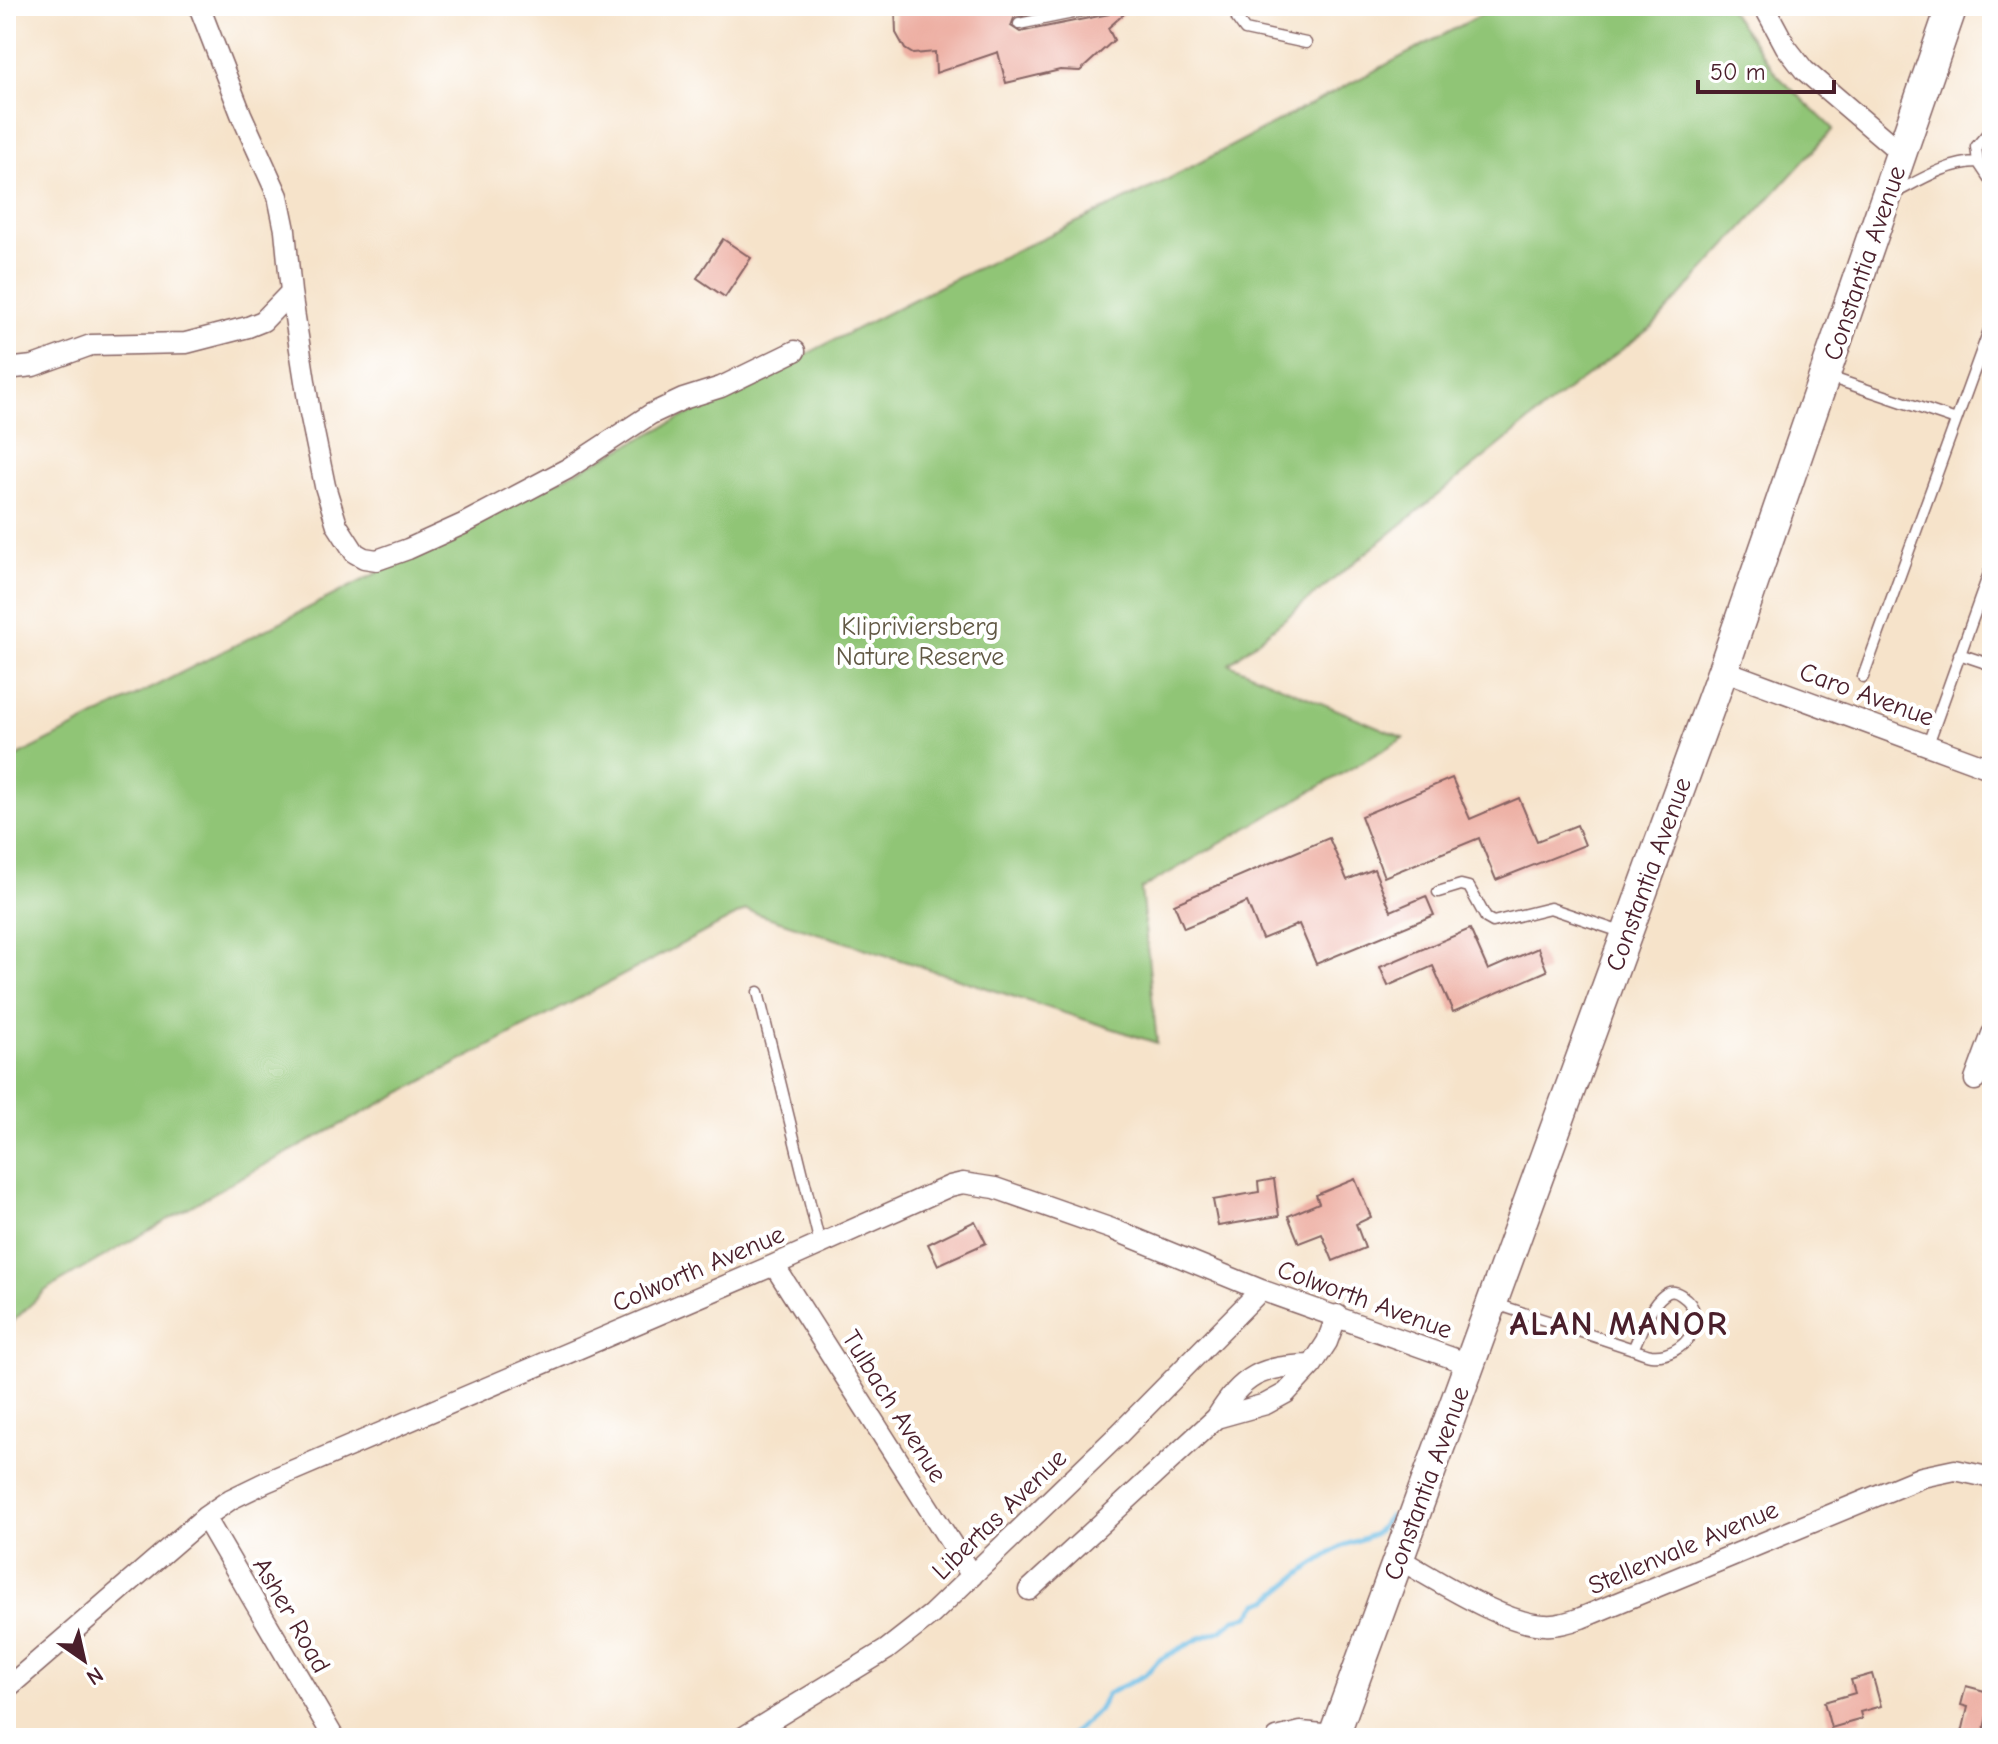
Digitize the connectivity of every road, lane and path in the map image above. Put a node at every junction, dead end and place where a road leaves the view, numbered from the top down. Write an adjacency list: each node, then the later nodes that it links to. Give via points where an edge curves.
1 (199, 6): 13 (street, via 278,196)
2 (1107, 6): 6 (lane)
3 (1241, 6): 7 (lane, via 1237,19 1245,30)
4 (1764, 6): 9 (street, via 1804,70)
5 (1952, 6): 9 (street, Constantia Avenue)
6 (1019, 24)
7 (1306, 43)
8 (1992, 128): 10 (lane, via 1976,147)
9 (1901, 153): 12 (street, Constantia Avenue)
10 (1978, 162): 11 (lane); 12 (lane, via 1939,171)
11 (1992, 183)
12 (1886, 198): 17 (street, Constantia Avenue)
13 (291, 292): 15 (street, via 310,413 337,525 355,553 377,560 528,489 651,414); 16 (street, via 263,321 248,327 186,343 91,345 33,366)
14 (1992, 322): 18 (lane)
15 (795, 351)
16 (6, 369)
17 (1826, 376): 18 (lane); 22 (street, Constantia Avenue)
18 (1956, 420): 23 (lane)
19 (1992, 565): 20 (lane)
20 (1959, 654): 21 (lane); 24 (lane)
21 (1992, 665)
22 (1723, 670): 24 (street, Caro Avenue); 27 (street, Constantia Avenue)
23 (1863, 677)
24 (1928, 744): 25 (street, Caro Avenue)
25 (1992, 769)
26 (1438, 892): 27 (lane, via 1469,887 1493,922 1550,908)
27 (1626, 934): 34 (street, Constantia Avenue)
28 (758, 992): 31 (lane)
29 (1992, 1034): 30 (street)
30 (1975, 1080)
31 (820, 1244): 32 (street, Colworth Avenue); 33 (street, Colworth Avenue, via 950,1186 985,1185 1112,1229)
32 (774, 1265): 41 (street, Colworth Avenue, via 266,1482); 43 (street, Tulbach Avenue)
33 (1261, 1290): 35 (street, Colworth Avenue); 43 (street, Libertas Avenue)
34 (1491, 1302): 36 (lane); 37 (street, Constantia Avenue)
35 (1337, 1315): 37 (street, Colworth Avenue); 38 (street)
36 (1633, 1349): 36 (lane, via 1659,1354 1689,1340 1696,1322 1692,1306 1676,1292 1663,1295)
37 (1469, 1364): 42 (street, Constantia Avenue)
38 (1312, 1365): 39 (street, via 1286,1393); 39 (street, via 1263,1371 1230,1395)
39 (1216, 1418): 44 (street)
40 (1992, 1478): 42 (street, Stellenvale Avenue, via 1955,1470 1922,1477 1581,1618 1546,1626 1516,1620)
41 (205, 1517): 45 (street, Colworth Avenue); 47 (street, Asher Road)
42 (1399, 1559): 46 (street, Constantia Avenue)
43 (972, 1576): 48 (street, Libertas Avenue, via 886,1650)
44 (1029, 1590)
45 (6, 1689)
46 (1333, 1736): 49 (street, via 1301,1732)
47 (334, 1738)
48 (742, 1738)
49 (1277, 1738)

